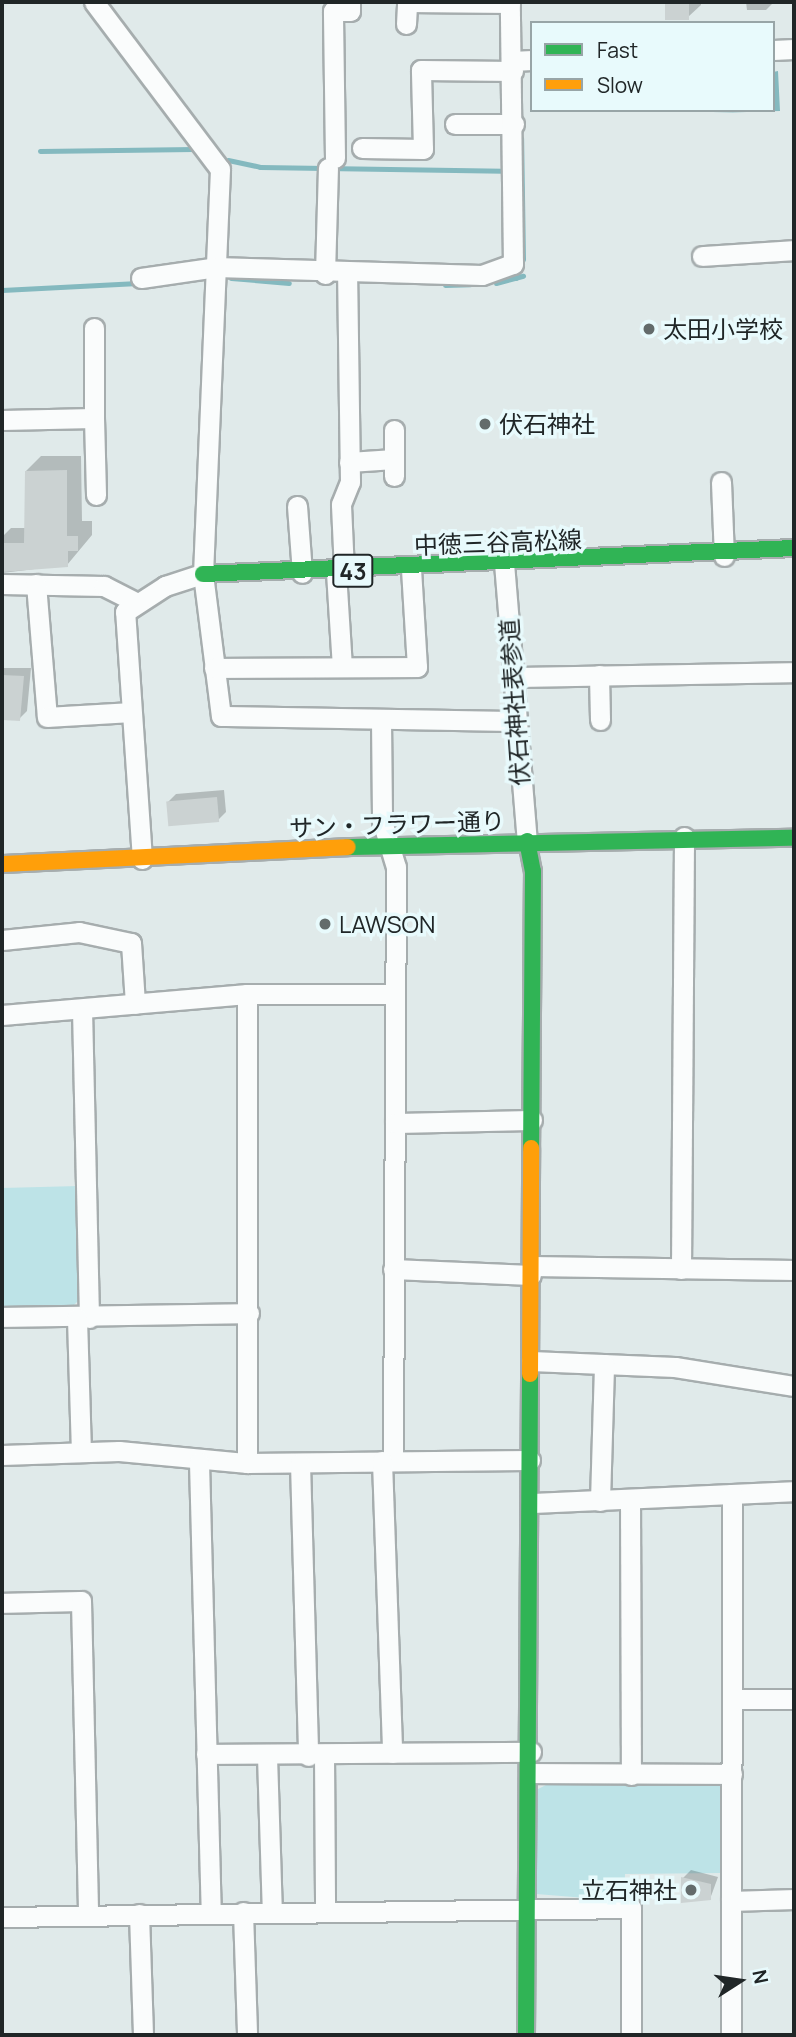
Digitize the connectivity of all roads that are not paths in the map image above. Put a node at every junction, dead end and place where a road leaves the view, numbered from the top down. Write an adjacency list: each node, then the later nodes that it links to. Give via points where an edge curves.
1 (94, 2): 13 (street, via 217,159)
2 (350, 2): 14 (street, via 350,11 332,11)
3 (510, 2): 4 (street, via 407,2); 7 (street)
4 (406, 24)
5 (794, 49): 6 (street)
6 (775, 50)
7 (519, 64): 9 (street); 10 (street, via 421,70 423,149)
8 (455, 124): 9 (street)
9 (514, 124): 15 (street, via 513,264 482,275)
10 (362, 148)
11 (794, 250): 12 (street)
12 (702, 256)
13 (216, 267): 14 (street); 16 (street); 31 (street)
14 (326, 275): 15 (street)
15 (347, 275): 21 (street)
16 (141, 278)
17 (94, 328): 18 (street)
18 (94, 418): 19 (street); 23 (street)
19 (2, 420)
20 (394, 430): 21 (street, via 394,467)
21 (349, 462): 29 (street, via 341,504)
22 (721, 482): 26 (street)
23 (96, 495)
24 (297, 506): 30 (street)
25 (794, 548): 26 (street, 中徳三谷高松線 / 43)
26 (724, 556): 27 (street, 中徳三谷高松線 / 43)
27 (504, 563): 28 (street, 中徳三谷高松線 / 43); 39 (street, 伏石神社表参道)
28 (411, 568): 29 (street, 中徳三谷高松線 / 43); 35 (street, via 417,667)
29 (340, 572): 30 (street, 中徳三谷高松線 / 43); 35 (street)
30 (302, 573): 31 (street, 中徳三谷高松線 / 43)
31 (203, 574): 34 (street); 36 (street)
32 (2, 584): 33 (street)
33 (36, 584): 34 (street, via 104,586); 40 (street, via 47,717)
34 (136, 602): 40 (street, via 124,618)
35 (342, 667): 36 (street)
36 (214, 668): 41 (street, via 221,716)
37 (794, 671): 38 (street)
38 (599, 675): 39 (street); 42 (street)
39 (513, 677): 43 (street, 伏石神社表参道)
40 (131, 712): 48 (street)
41 (382, 720): 43 (street); 47 (street, via 382,821)
42 (600, 720)
43 (516, 721): 46 (street, 伏石神社表参道)
44 (684, 837): 45 (street, サン・フラワー通り); 46 (street, サン・フラワー通り); 59 (street)
45 (794, 838)
46 (527, 841): 47 (street, サン・フラワー通り); 56 (street)
47 (389, 845): 48 (street, サン・フラワー通り); 52 (street, via 396,867)
48 (142, 859): 49 (street, サン・フラワー通り)
49 (2, 864)
50 (2, 940): 53 (street, via 79,932 131,943)
51 (247, 994): 52 (street); 53 (street); 62 (street)
52 (393, 994): 57 (street)
53 (135, 1004): 54 (street)
54 (82, 1009): 55 (street); 64 (street)
55 (2, 1015)
56 (532, 1120): 57 (street); 60 (street)
57 (395, 1123): 58 (street)
58 (393, 1269): 60 (street); 70 (street)
59 (681, 1269): 60 (street); 61 (street)
60 (532, 1270): 65 (street)
61 (794, 1270)
62 (249, 1313): 64 (street); 74 (street)
63 (2, 1317): 64 (street)
64 (83, 1318): 68 (street)
65 (531, 1361): 66 (street); 71 (street)
66 (604, 1364): 67 (street); 78 (street)
67 (794, 1386)
68 (81, 1452): 69 (street); 72 (street)
69 (2, 1454)
70 (388, 1460): 71 (street); 73 (street); 84 (street)
71 (530, 1460): 79 (street)
72 (199, 1462): 74 (street); 85 (street)
73 (300, 1463): 74 (street); 86 (street)
74 (247, 1464)
75 (794, 1490): 76 (street)
76 (732, 1494): 77 (street); 81 (street)
77 (630, 1500): 78 (street); 90 (street)
78 (600, 1501): 79 (street)
79 (531, 1503): 83 (street)
80 (2, 1603): 98 (street, via 81,1601)
81 (732, 1699): 82 (street); 89 (street)
82 (794, 1699)
83 (531, 1752): 84 (street); 88 (street)
84 (392, 1753): 86 (street)
85 (206, 1754): 87 (street); 96 (street)
86 (316, 1755): 87 (street); 94 (street)
87 (267, 1756): 95 (street)
88 (531, 1773): 90 (street); 93 (street)
89 (732, 1774): 90 (street); 92 (street)
90 (631, 1775)
91 (794, 1899): 92 (street)
92 (731, 1901): 105 (street)
93 (530, 1908): 94 (street); 103 (street); 104 (street, via 631,1908)
94 (325, 1910): 95 (street)
95 (272, 1911): 97 (street)
96 (211, 1912): 97 (street); 99 (street)
97 (243, 1912): 102 (street)
98 (88, 1914): 99 (street); 100 (street)
99 (139, 1914): 101 (street)
100 (2, 1917)
101 (143, 2035)
102 (247, 2035)
103 (526, 2035)
104 (631, 2035)
105 (731, 2035)

